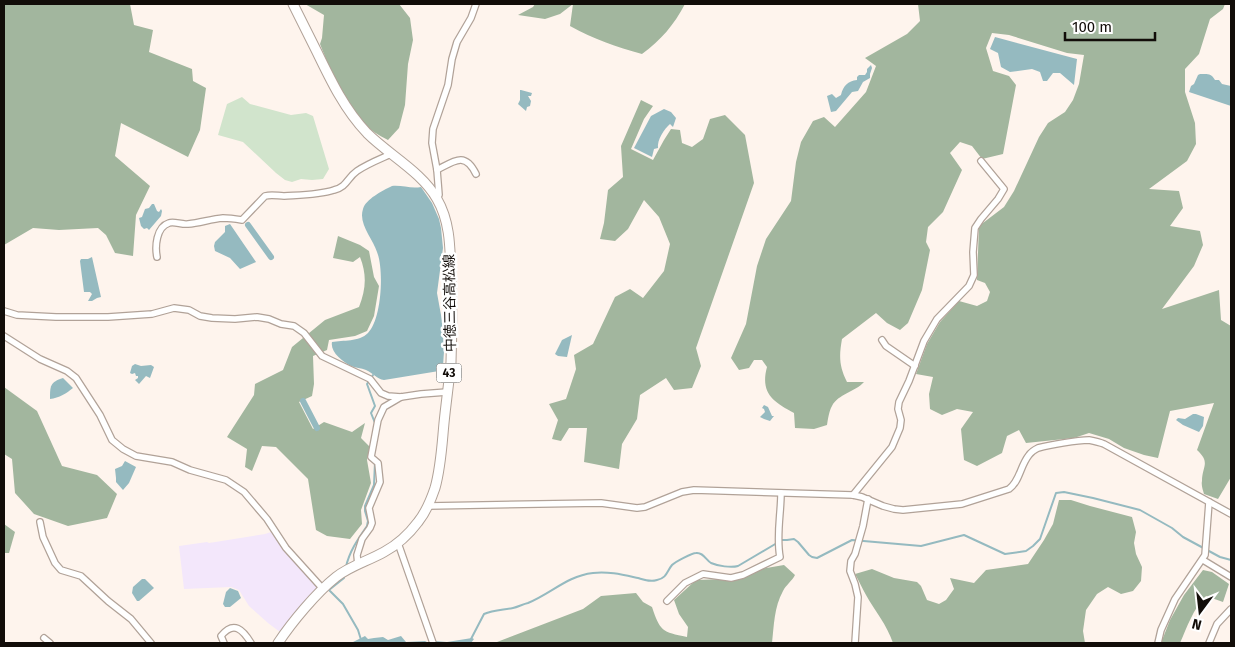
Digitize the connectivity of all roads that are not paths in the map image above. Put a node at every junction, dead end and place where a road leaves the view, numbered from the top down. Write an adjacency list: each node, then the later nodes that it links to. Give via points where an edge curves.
1 (293, 4): 3 (main road, 中徳三谷高松線 / 43, via 347,110)
2 (476, 4): 5 (street, via 457,42 434,129 432,143)
3 (391, 154): 7 (main road, 中徳三谷高松線 / 43); 8 (street, via 358,169 340,188 308,194 265,196 242,220 224,218 167,224 157,237)
4 (981, 160): 12 (street, via 1004,189 976,228 974,275 969,286 937,319)
5 (437, 170): 6 (street, via 462,160); 7 (street, via 439,194)
6 (476, 174)
7 (436, 197): 13 (main road, 中徳三谷高松線 / 43, via 446,223 450,259 451,341)
8 (157, 258)
9 (4, 311): 14 (street, via 17,315 108,317 152,314 174,308 212,318 269,319 294,326 304,333 322,356 370,379 381,393)
10 (4, 336): 26 (street, via 76,378 112,440 123,449 136,456 172,462 226,480 244,492 286,548)
11 (882, 340): 12 (street)
12 (915, 366): 16 (street, via 898,402 900,428 892,447)
13 (447, 392): 14 (street); 19 (main road, 中徳三谷高松線 / 43, via 439,469)
14 (401, 397): 24 (street, via 384,407 378,420 371,457 378,463 380,482 369,508 372,523 362,539 357,554)
15 (781, 493): 16 (street); 19 (street, via 694,490 673,494 637,508 600,503); 27 (street, via 780,557 731,578 703,574 685,583)
16 (853, 496): 17 (street)
17 (868, 499): 18 (street, via 903,510 962,504 1013,486 1032,451 1088,440 1104,444); 36 (street, via 850,571 858,598)
18 (1209, 502): 20 (street); 23 (street)
19 (428, 506): 22 (main road, 中徳三谷高松線 / 43)
20 (1231, 514)
21 (40, 522): 32 (street, via 42,536 61,570 82,576 131,619)
22 (398, 542): 24 (main road, 中徳三谷高松線 / 43); 30 (street)
23 (1203, 560): 25 (street); 37 (street, via 1175,599)
24 (358, 565): 26 (main road, 中徳三谷高松線 / 43)
25 (1231, 577)
26 (323, 589): 35 (main road, 中徳三谷高松線 / 43)
27 (667, 601)
28 (1231, 609): 38 (street, via 1217,624)
29 (44, 638): 31 (street)
30 (432, 642)
31 (50, 643)
32 (151, 643)
33 (224, 643): 34 (street, via 221,636 233,628 240,629)
34 (251, 643)
35 (278, 643)
36 (855, 643)
37 (1158, 643)
38 (1209, 643)

